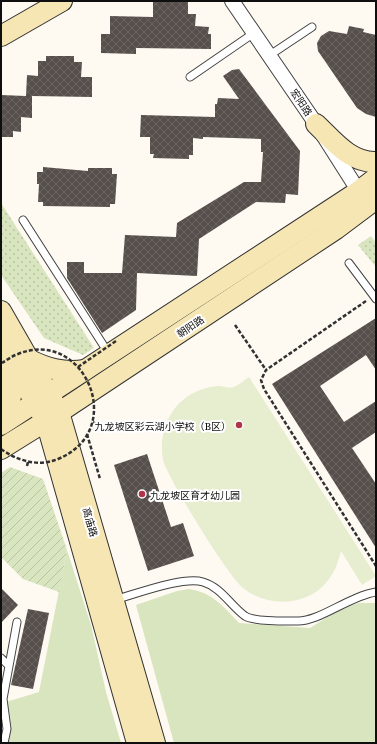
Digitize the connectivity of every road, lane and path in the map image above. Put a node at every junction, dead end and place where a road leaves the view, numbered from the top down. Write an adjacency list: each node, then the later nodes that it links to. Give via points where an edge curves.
1 (62, 1): 5 (main road)
2 (232, 1): 4 (street, 宏阳路)
3 (312, 27): 6 (lane)
4 (254, 33): 6 (street, 宏阳路); 7 (lane)
5 (1, 36)
6 (270, 55): 8 (street, 宏阳路)
7 (190, 77)
8 (316, 124): 9 (main road, via 343,150 359,159); 11 (street, 宏阳路)
9 (376, 162)
10 (376, 178): 11 (main road, 朝阳路)
11 (367, 199): 18 (main road, 朝阳路); 24 (main road, 朝阳路, via 329,233)
12 (23, 220): 18 (lane)
13 (349, 263): 14 (lane)
14 (375, 297): 22 (path)
15 (1, 311): 19 (main road, 高庙路)
16 (235, 325): 22 (path)
17 (1, 343): 23 (main road, 高庙路)
18 (113, 348): 21 (main road, 朝阳路); 21 (path, bridge)
19 (28, 359): 21 (main road, via 57,371 70,372); 23 (main road, 高庙路)
20 (1, 360): 21 (path, bridge, via 40,350 60,354); 25 (main road, via 13,388 8,410)
21 (81, 368): 23 (main road, 朝阳路); 26 (path, bridge, via 92,390 95,408 95,423)
22 (266, 370): 31 (path, via 261,380 264,389)
23 (42, 399): 24 (main road, 高庙路); 25 (main road, 朝阳路)
24 (53, 417): 27 (main road, 朝阳路); 33 (main road, 高庙路); 38 (main road, 高庙路)
25 (1, 424)
26 (87, 434): 28 (path, bridge, via 83,442 69,454 51,462); 30 (path)
27 (1, 449): 28 (path, bridge, via 14,458)
28 (28, 462): 29 (path, bridge)
29 (27, 466)
30 (100, 479)
31 (376, 566)
32 (376, 592): 33 (lane, via 360,595 309,620 298,621 249,618 216,588 195,580 177,582)
33 (114, 600): 40 (main road, 高庙路)
34 (17, 622): 36 (lane)
35 (1, 658): 36 (lane)
36 (8, 665): 37 (lane, via 3,699)
37 (4, 730): 39 (lane)
38 (137, 741)
39 (4, 743)
40 (155, 743)

